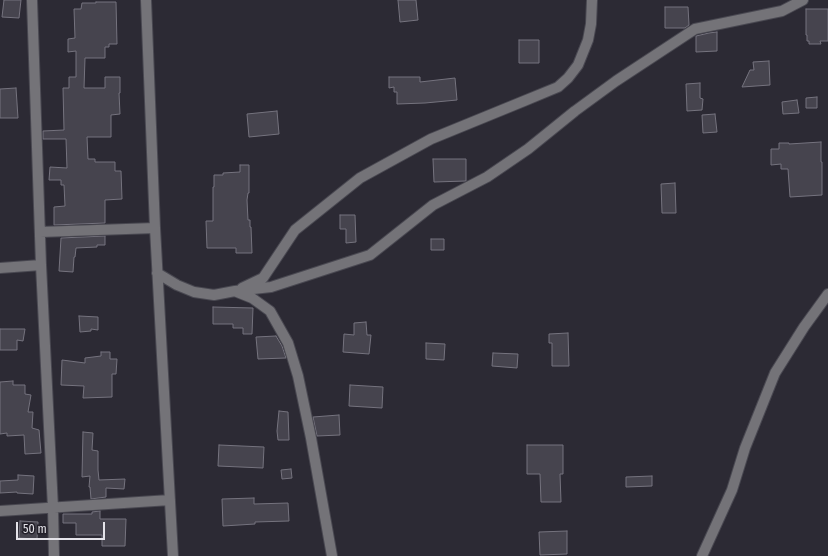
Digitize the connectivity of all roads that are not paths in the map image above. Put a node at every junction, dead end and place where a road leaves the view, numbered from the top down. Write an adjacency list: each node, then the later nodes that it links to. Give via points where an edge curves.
1 (32, 0): 6 (street)
2 (146, 0): 5 (street)
3 (592, 0): 10 (street, via 588,40 578,65 558,87 431,139 360,178 295,230 263,278)
4 (803, 0): 10 (street, via 782,11 695,30 616,81 528,149 487,177 433,205 370,255 271,287)
5 (155, 228): 6 (street); 9 (street)
6 (40, 232): 7 (street)
7 (41, 265): 8 (street); 13 (street)
8 (0, 268)
9 (157, 273): 10 (street, via 194,292 214,295); 12 (street)
10 (235, 291): 17 (street, via 252,298 270,311 288,343 310,430)
11 (828, 294): 18 (street, via 804,326 775,373 745,448 732,490)
12 (170, 500): 13 (street); 16 (street)
13 (53, 508): 14 (street); 15 (street)
14 (0, 511)
15 (54, 556)
16 (173, 556)
17 (332, 556)
18 (702, 556)

